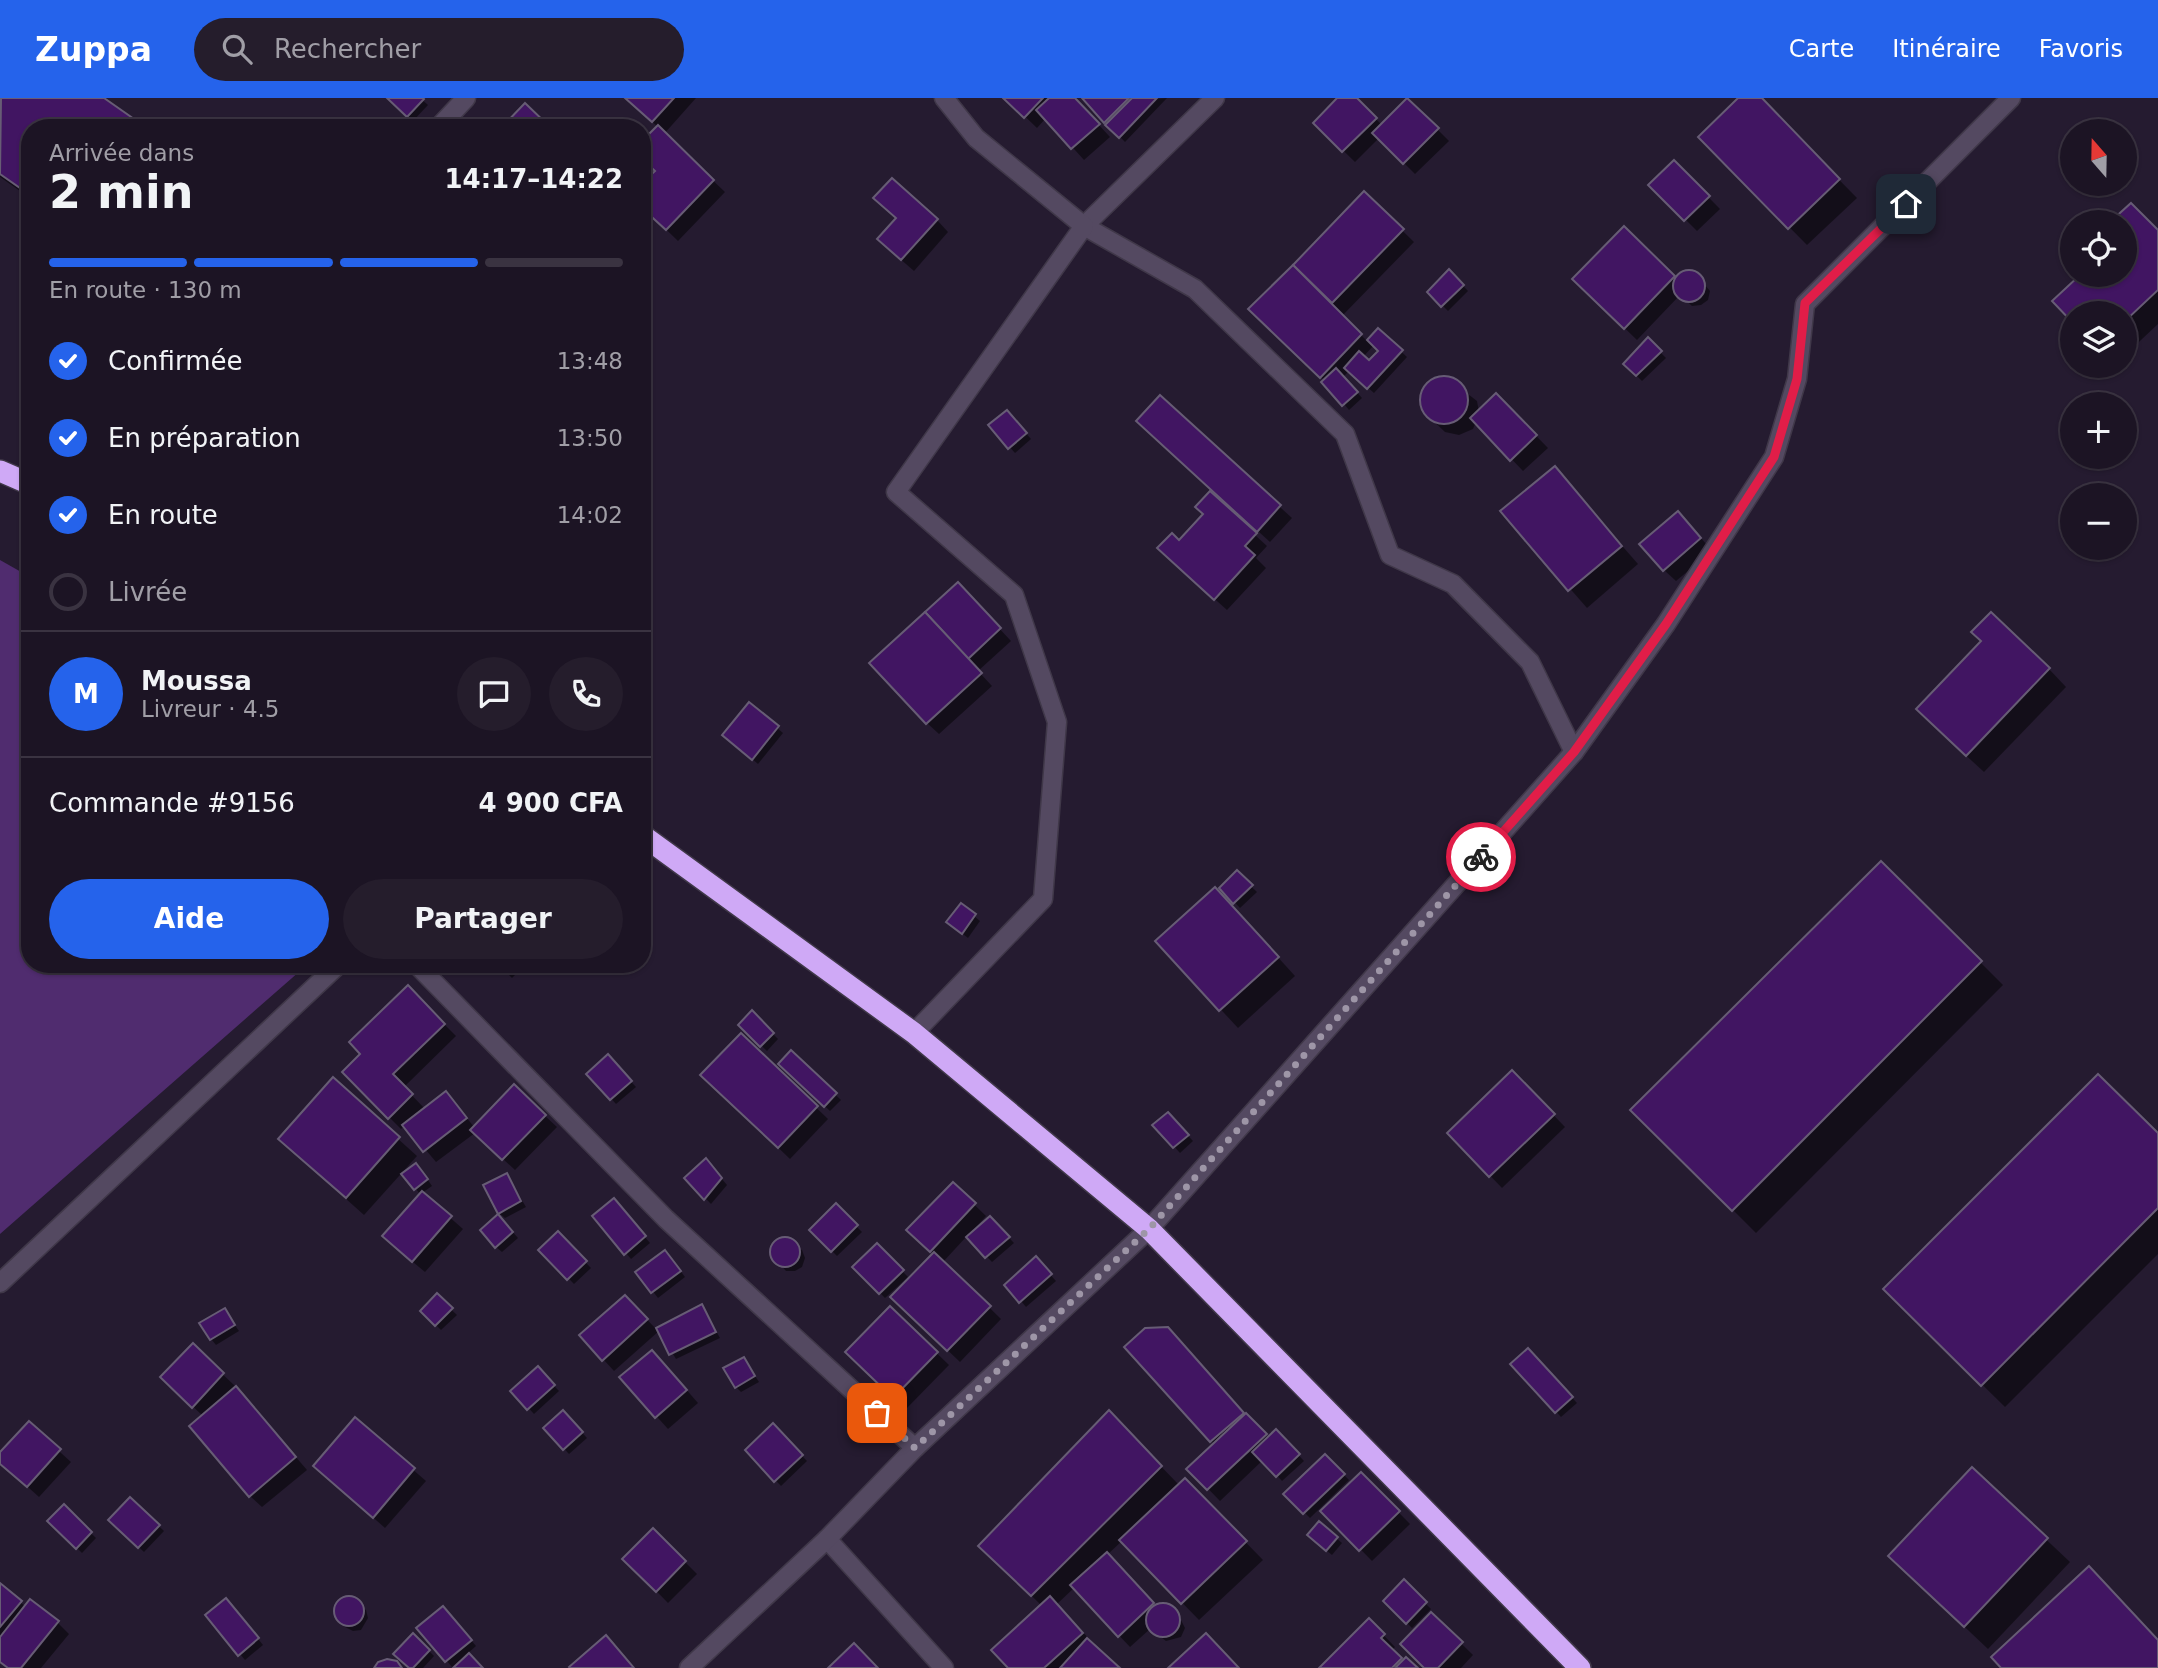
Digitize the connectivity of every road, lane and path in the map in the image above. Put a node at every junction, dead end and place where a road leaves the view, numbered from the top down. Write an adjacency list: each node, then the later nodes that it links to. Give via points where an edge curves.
1 (466, 98): 5 (street)
2 (944, 98): 6 (street, via 976,138)
3 (1215, 98): 6 (street)
4 (2011, 98): 9 (street, via 1805,303 1797,379 1774,457 1666,624)
5 (446, 119)
6 (1084, 226): 9 (street, via 1195,289 1345,434 1390,555 1453,584 1530,662); 13 (street, via 896,492 1014,595 1057,722 1043,899)
7 (0, 471): 8 (highway)
8 (21, 480)
9 (1574, 752): 14 (street)
10 (651, 842): 13 (highway)
11 (329, 973): 15 (street)
12 (425, 973): 16 (street, via 666,1219)
13 (914, 1033): 14 (highway)
14 (1149, 1229): 16 (street); 20 (highway)
15 (0, 1283)
16 (915, 1448): 17 (street)
17 (827, 1539): 18 (street); 19 (street)
18 (689, 1668)
19 (944, 1668)
20 (1580, 1668)

